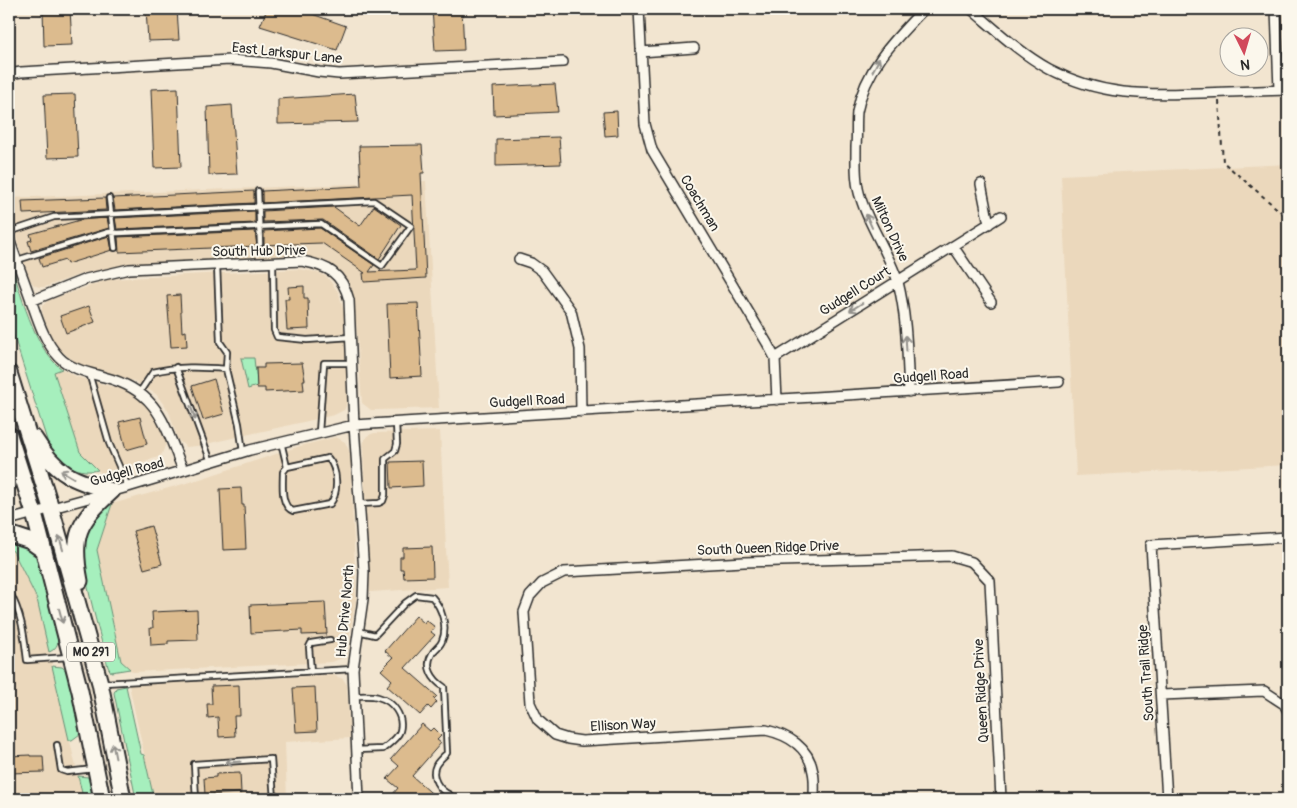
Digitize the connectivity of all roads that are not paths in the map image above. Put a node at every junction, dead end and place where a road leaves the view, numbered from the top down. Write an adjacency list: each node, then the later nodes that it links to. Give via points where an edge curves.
1 (638, 9): 6 (street, Coachman)
2 (924, 9): 28 (street, Milton Drive, one-way to 2, via 860,197 856,169 857,113 865,86 881,56)
3 (971, 9): 9 (street, via 1023,53 1086,85 1148,95)
4 (1276, 9): 9 (street)
5 (694, 48): 6 (street)
6 (641, 52): 32 (street, Coachman, via 645,124 652,150)
7 (563, 62): 8 (street, East Larkspur Lane, via 339,74 230,60)
8 (9, 74)
9 (1284, 90)
10 (981, 184): 16 (street)
11 (258, 191): 13 (lane)
12 (109, 198): 14 (lane)
13 (259, 207): 14 (lane); 17 (lane); 17 (lane, via 374,201 411,226 382,266 321,224)
14 (110, 214): 18 (lane, via 54,217); 19 (lane)
15 (1001, 216): 16 (street, Gudgell Court)
16 (989, 224): 22 (street, Gudgell Court)
17 (260, 226): 19 (lane); 21 (lane)
18 (9, 232)
19 (113, 233): 23 (lane); 25 (lane)
20 (9, 239): 25 (street)
21 (260, 244)
22 (953, 246): 28 (street, Gudgell Court); 30 (street)
23 (115, 248)
24 (519, 259): 42 (street, via 542,271 571,310 580,349)
25 (17, 260): 29 (street)
26 (273, 262): 27 (street, South Hub Drive); 31 (street, South Hub Drive, via 321,264 333,272 346,289 349,300); 31 (lane, via 274,330 278,337 307,340)
27 (217, 265): 29 (street, South Hub Drive, via 129,269 86,279); 35 (lane, via 220,342 228,352)
28 (897, 281): 32 (street, Gudgell Court, one-way to 32); 39 (street, Milton Drive, one-way to 28, via 904,309)
29 (31, 301): 36 (street, via 46,340 60,359)
30 (991, 302)
31 (350, 337): 33 (street, South Hub Drive)
32 (775, 358): 41 (street, Coachman)
33 (352, 363): 45 (street, South Hub Drive); 46 (lane, via 324,363)
34 (176, 367): 35 (lane); 40 (lane, via 153,372); 51 (lane, one-way to 51)
35 (226, 368): 50 (lane)
36 (88, 372): 40 (street, via 120,381); 55 (lane, via 109,443)
37 (9, 373): 43 (highway, MO 291)
38 (1059, 382): 39 (street, Gudgell Road)
39 (909, 392): 41 (street, Gudgell Road)
40 (139, 393): 53 (street, via 160,414)
41 (777, 400): 42 (street, Gudgell Road)
42 (581, 412): 44 (street, Gudgell Road)
43 (24, 420): 56 (highway, one-way to 43, via 75,479 55,466); 58 (highway, MO 291)
44 (396, 423): 45 (street, Gudgell Road); 57 (lane, via 395,451 384,459 383,501)
45 (354, 425): 46 (street, Gudgell Road); 57 (street, Hub Drive North)
46 (319, 432): 48 (street, Gudgell Road)
47 (9, 435): 59 (highway, MO 291)
48 (281, 442): 50 (street, Gudgell Road); 52 (lane)
49 (9, 444): 54 (highway)
50 (243, 453): 51 (street, Gudgell Road)
51 (211, 462): 53 (street, Gudgell Road)
52 (287, 467): 52 (lane, via 328,458 333,463 336,489 330,504 293,512 289,510 285,503 283,472)
53 (183, 470): 55 (street, Gudgell Road)
54 (9, 483)
55 (128, 487): 56 (street, Gudgell Road)
56 (112, 491): 58 (street, Gudgell Road); 68 (highway, via 85,521 76,541)
57 (360, 504): 67 (street, Hub Drive North, via 364,572)
58 (51, 508): 59 (street, Gudgell Road); 68 (highway, MO 291, one-way to 58)
59 (34, 513): 60 (street, Gudgell Road); 63 (highway, MO 291)
60 (9, 520)
61 (9, 534): 63 (highway, via 30,541)
62 (1288, 537): 74 (street, South Trail Ridge, via 1151,545)
63 (44, 552): 70 (highway, MO 291, one-way to 70)
64 (990, 581): 65 (street, South Queen Ridge Drive, via 972,562 952,556 744,562 564,572); 87 (street, Queen Ridge Drive)
65 (542, 583): 86 (street, Ellison Way, via 530,596 524,612 530,703 538,720 556,735 582,741 766,730 783,734 798,744 809,758)
66 (9, 592): 70 (lane, via 18,607 27,660)
67 (358, 631): 71 (street, Hub Drive North); 85 (lane, via 375,635 416,595 432,597 441,608 443,640 432,653 429,666 431,674 444,687 447,752 435,766 434,774 436,782 450,795)
68 (87, 637): 73 (highway, MO 291)
69 (330, 640): 72 (lane, via 309,646)
70 (72, 657): 79 (highway, MO 291)
71 (353, 669): 72 (lane); 75 (street, Hub Drive North)
72 (311, 672): 73 (lane)
73 (100, 683): 81 (highway, MO 291, one-way to 73)
74 (1161, 695): 76 (street, via 1264,691 1284,704); 88 (street, South Trail Ridge)
75 (354, 696): 78 (street, Hub Drive North); 78 (lane, via 378,696 395,708 400,716 400,731 383,749)
76 (1288, 711)
77 (58, 745): 79 (lane, via 61,770)
78 (356, 750): 84 (street, Hub Drive North)
79 (96, 769): 80 (highway, MO 291)
80 (102, 799)
81 (123, 799)
82 (196, 799): 83 (lane, one-way to 82, via 271,759 194,764)
83 (274, 799)
84 (358, 799)
85 (450, 799)
86 (814, 799)
87 (1001, 799)
88 (1168, 799)

